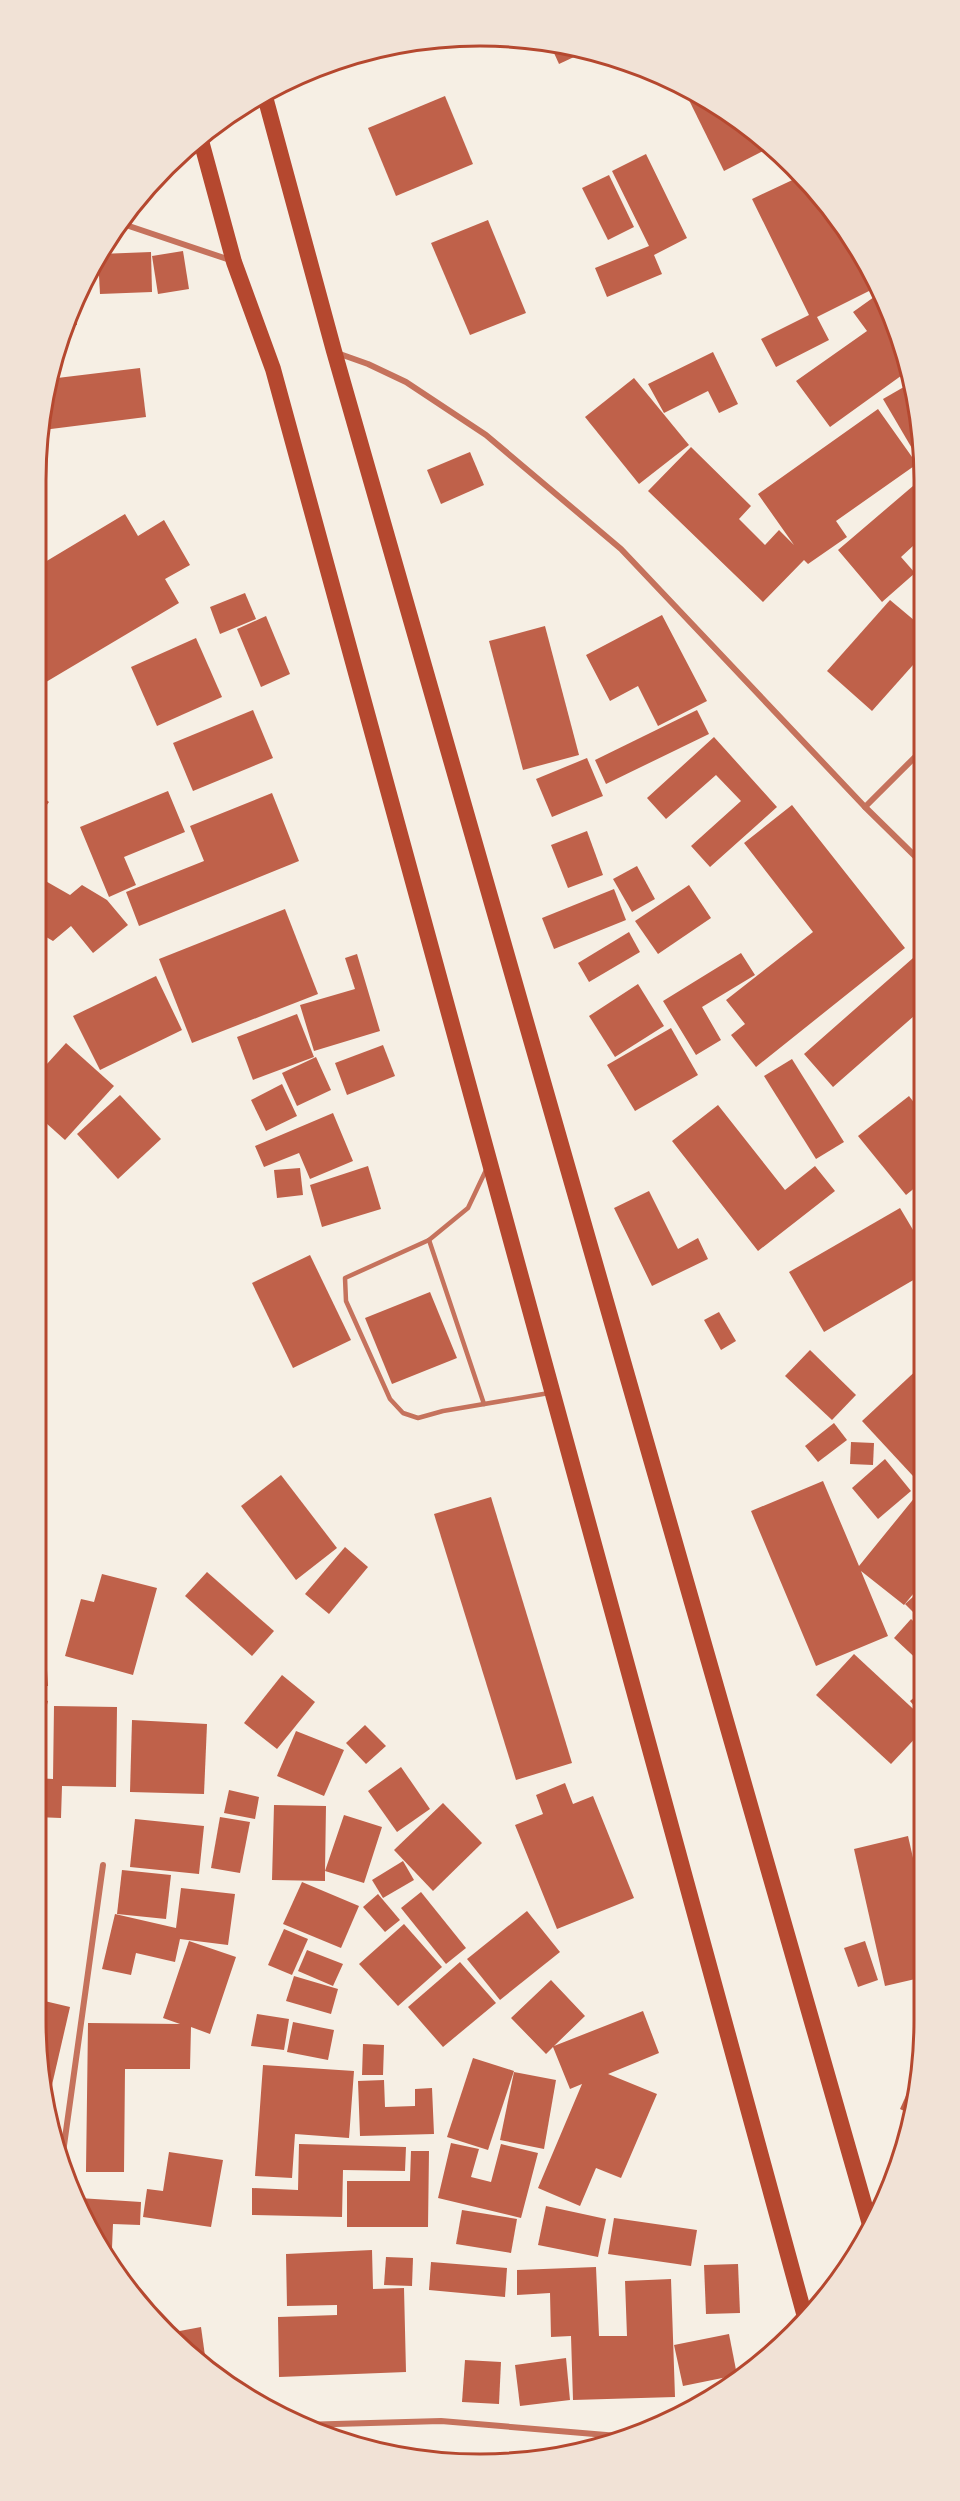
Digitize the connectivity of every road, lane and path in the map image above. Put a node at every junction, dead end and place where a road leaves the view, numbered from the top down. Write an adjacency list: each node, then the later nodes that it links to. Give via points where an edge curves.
1 (267, 103): 5 (highway)
2 (203, 147): 4 (highway)
3 (129, 226): 4 (street)
4 (234, 262): 9 (highway, via 273,369)
5 (334, 351): 7 (street, via 406,382 486,435 621,549); 15 (highway)
6 (914, 758): 7 (street)
7 (865, 807): 8 (street)
8 (914, 855)
9 (490, 1162): 10 (lane, via 468,1208); 11 (highway)
10 (429, 1240): 12 (lane); 12 (lane, via 345,1278 346,1301 390,1399 403,1413 418,1419)
11 (553, 1393): 12 (lane); 16 (highway)
12 (484, 1404)
13 (103, 1865): 14 (street)
14 (64, 2143)
15 (868, 2215)
16 (803, 2310)
17 (321, 2424): 18 (street, via 441,2421)
18 (600, 2437)

